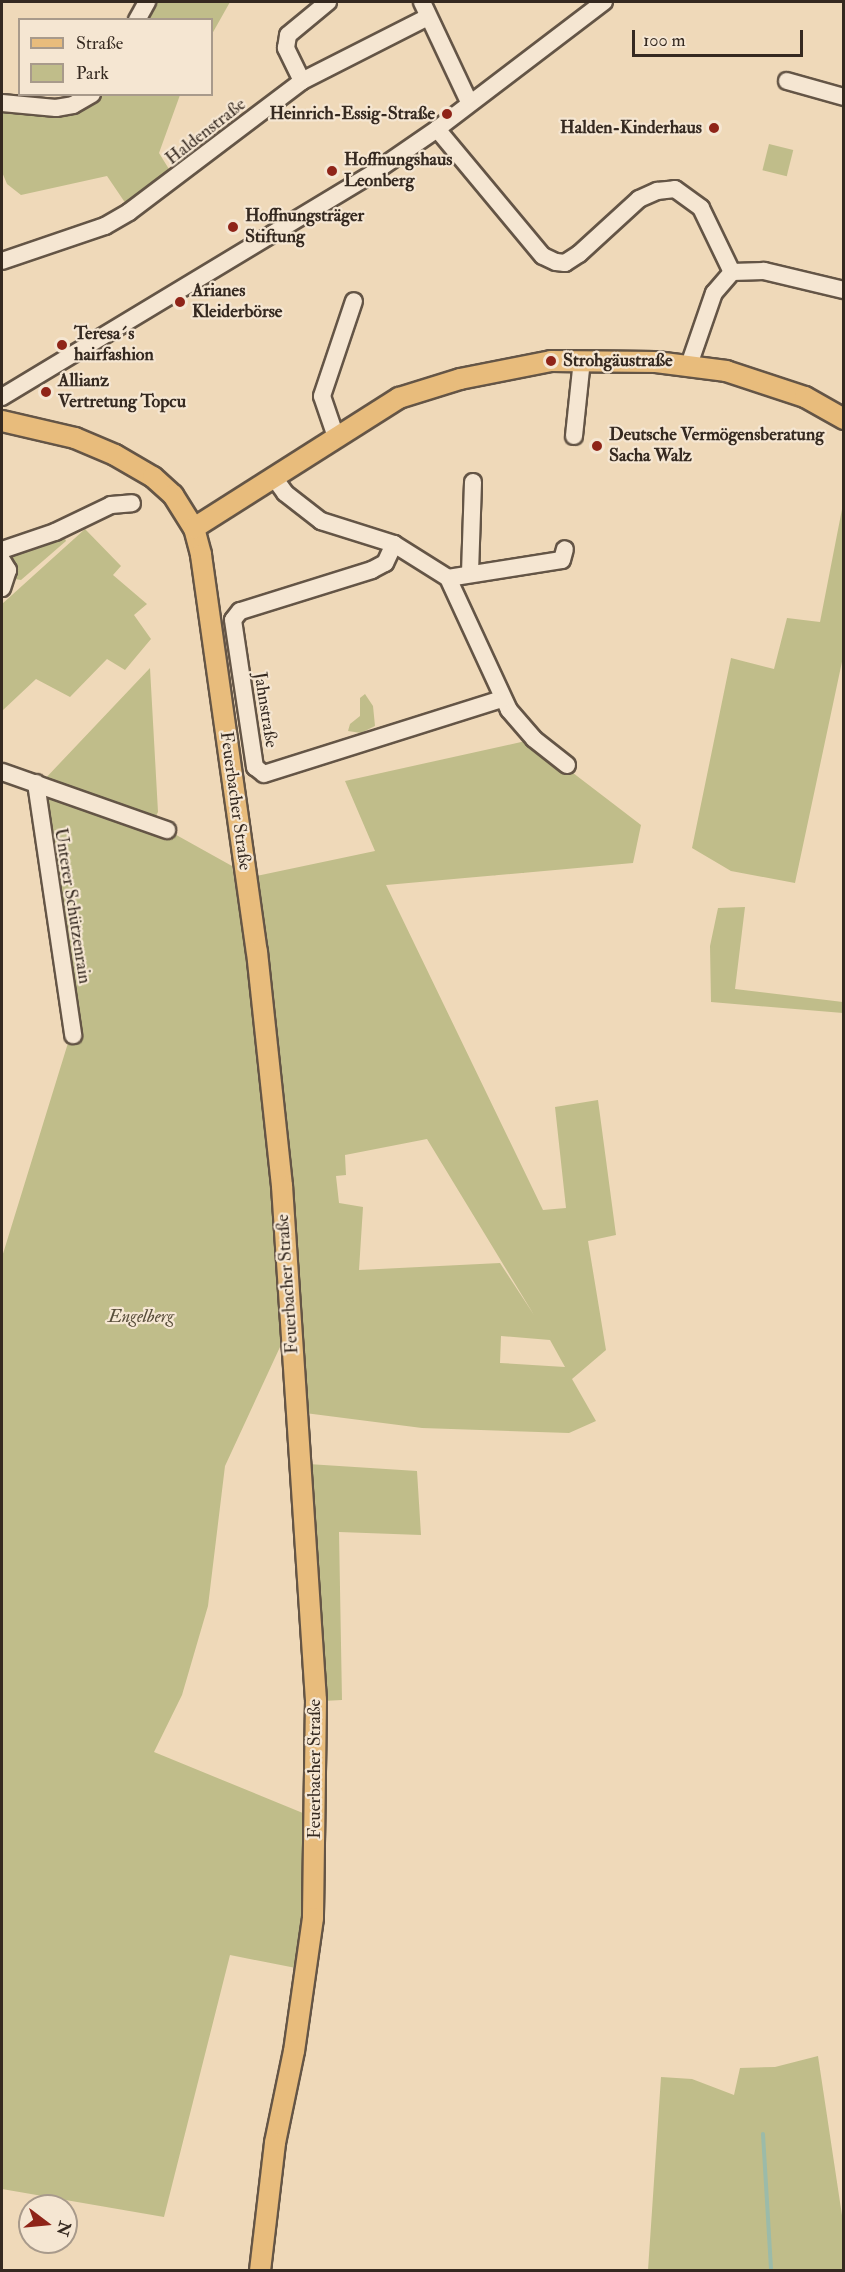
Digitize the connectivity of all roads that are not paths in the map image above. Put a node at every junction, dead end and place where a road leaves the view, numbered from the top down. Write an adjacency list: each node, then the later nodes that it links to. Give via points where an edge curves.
1 (147, 2): 6 (street)
2 (328, 2): 7 (street, via 288,35 286,48)
3 (422, 2): 5 (street)
4 (601, 2): 11 (street)
5 (428, 17): 7 (street, Haldenstraße); 11 (street)
6 (138, 18)
7 (302, 81): 14 (street, Haldenstraße, via 129,212 95,230)
8 (787, 81): 10 (street)
9 (89, 96): 12 (street, via 74,105 56,108)
10 (843, 97)
11 (470, 102): 13 (street)
12 (2, 103)
13 (437, 129): 15 (street, via 543,256 565,263 639,199 675,189 701,208); 20 (street, via 315,209)
14 (2, 261)
15 (732, 272): 16 (street, via 764,271); 19 (street, via 714,293)
16 (843, 290)
17 (354, 301): 24 (street, via 322,396)
18 (582, 360): 19 (main road); 23 (street); 24 (main road, via 498,370 429,387 369,414)
19 (689, 365): 21 (main road, via 775,385)
20 (2, 397)
21 (843, 418)
22 (2, 421): 28 (main road, Feuerbacher Straße, via 75,438 115,455 153,477 173,495)
23 (574, 436)
24 (336, 437): 25 (main road)
25 (275, 479): 28 (main road); 29 (street, via 283,491 321,521)
26 (473, 482): 33 (street)
27 (132, 503): 31 (street, via 111,505 56,532)
28 (194, 528): 42 (main road, Feuerbacher Straße, via 257,952 282,1186 316,1700 313,1918 294,2051 275,2143)
29 (394, 544): 34 (street); 36 (street, Jahnstraße, via 385,563 372,570 240,611 233,620 255,767 264,774)
30 (565, 549): 33 (street, via 562,560)
31 (2, 550)
32 (2, 560): 35 (street, via 8,570)
33 (470, 573): 34 (street)
34 (448, 578): 36 (street)
35 (2, 588)
36 (502, 699): 37 (street, via 534,740)
37 (567, 765)
38 (2, 772): 39 (street)
39 (36, 783): 40 (street); 41 (street, Unterer Schützenrain)
40 (167, 830)
41 (73, 1035)
42 (260, 2271)

